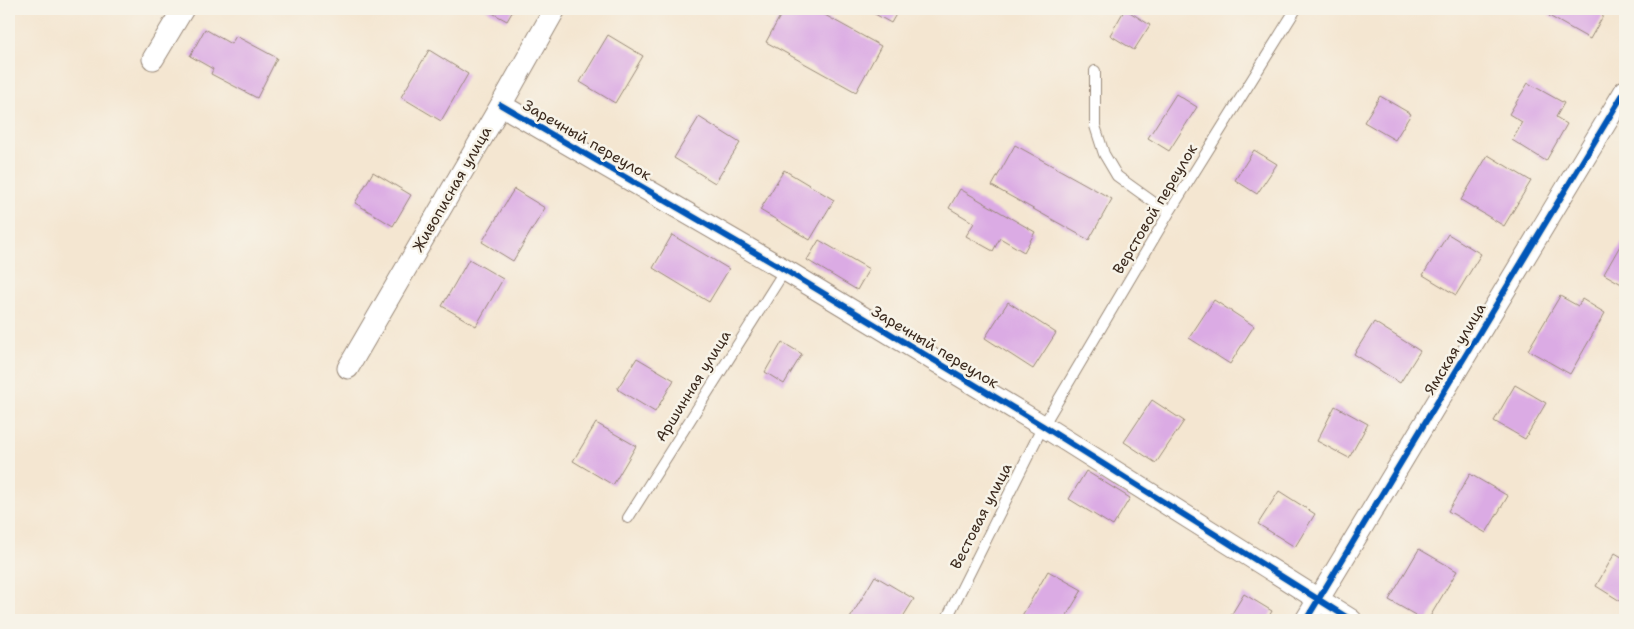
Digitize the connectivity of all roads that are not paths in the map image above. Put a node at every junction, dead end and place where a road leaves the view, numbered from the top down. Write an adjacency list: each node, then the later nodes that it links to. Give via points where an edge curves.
1 (183, 9): 4 (street)
2 (555, 9): 7 (street, Живописная улица)
3 (1296, 9): 8 (lane, Верстовой переулок)
4 (153, 59)
5 (1095, 71): 8 (lane, via 1095,126 1104,154 1117,176)
6 (1625, 91): 13 (street, Ямская улица)
7 (501, 104): 9 (street, Заречный переулок); 10 (street, Живописная улица)
8 (1170, 211): 11 (lane, Верстовой переулок)
9 (784, 270): 11 (street, Заречный переулок); 12 (lane, Аршинная улица)
10 (348, 368)
11 (1043, 426): 13 (street, Заречный переулок); 14 (lane, Вестовая улица)
12 (628, 518)
13 (1318, 600): 15 (street, Ямская улица); 16 (street, Заречный переулок)
14 (946, 620)
15 (1306, 620)
16 (1351, 620)

